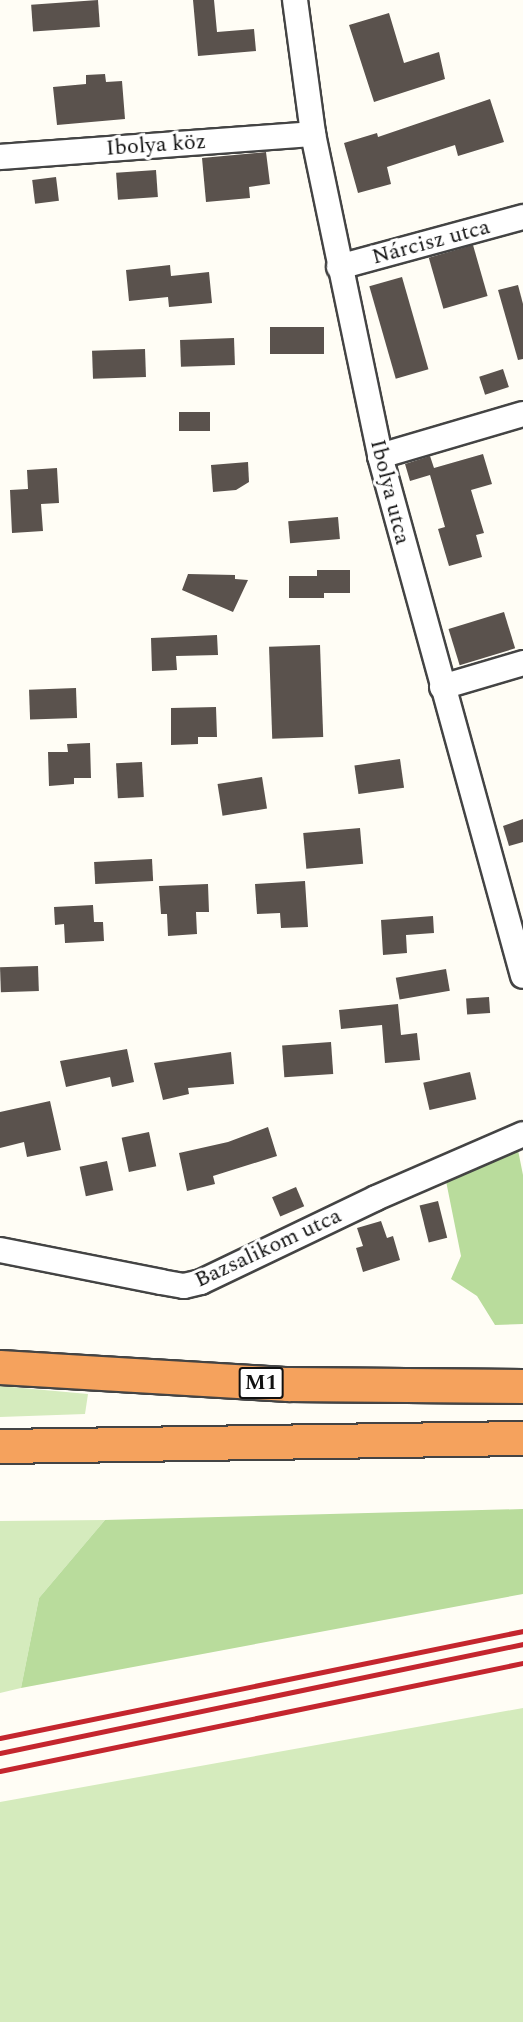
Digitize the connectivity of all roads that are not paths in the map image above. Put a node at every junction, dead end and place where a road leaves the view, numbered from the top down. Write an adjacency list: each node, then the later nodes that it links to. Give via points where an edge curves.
1 (295, 0): 2 (street, Ibolya utca)
2 (313, 134): 3 (street, Ibolya köz); 5 (street, Ibolya utca)
3 (0, 157)
4 (523, 217): 5 (street, Nárcisz utca)
5 (339, 267): 7 (street, Ibolya utca)
6 (523, 414): 7 (street)
7 (380, 456): 9 (street, Ibolya utca)
8 (523, 663): 9 (street)
9 (442, 687): 10 (street, Ibolya utca)
10 (523, 976)
11 (523, 1134): 12 (street, Bazsalikom utca, via 376,1198 201,1282 184,1286)
12 (0, 1250)
13 (0, 1367): 14 (highway, M1, via 288,1384)
14 (523, 1386)
15 (523, 1438): 16 (highway)
16 (0, 1446)

